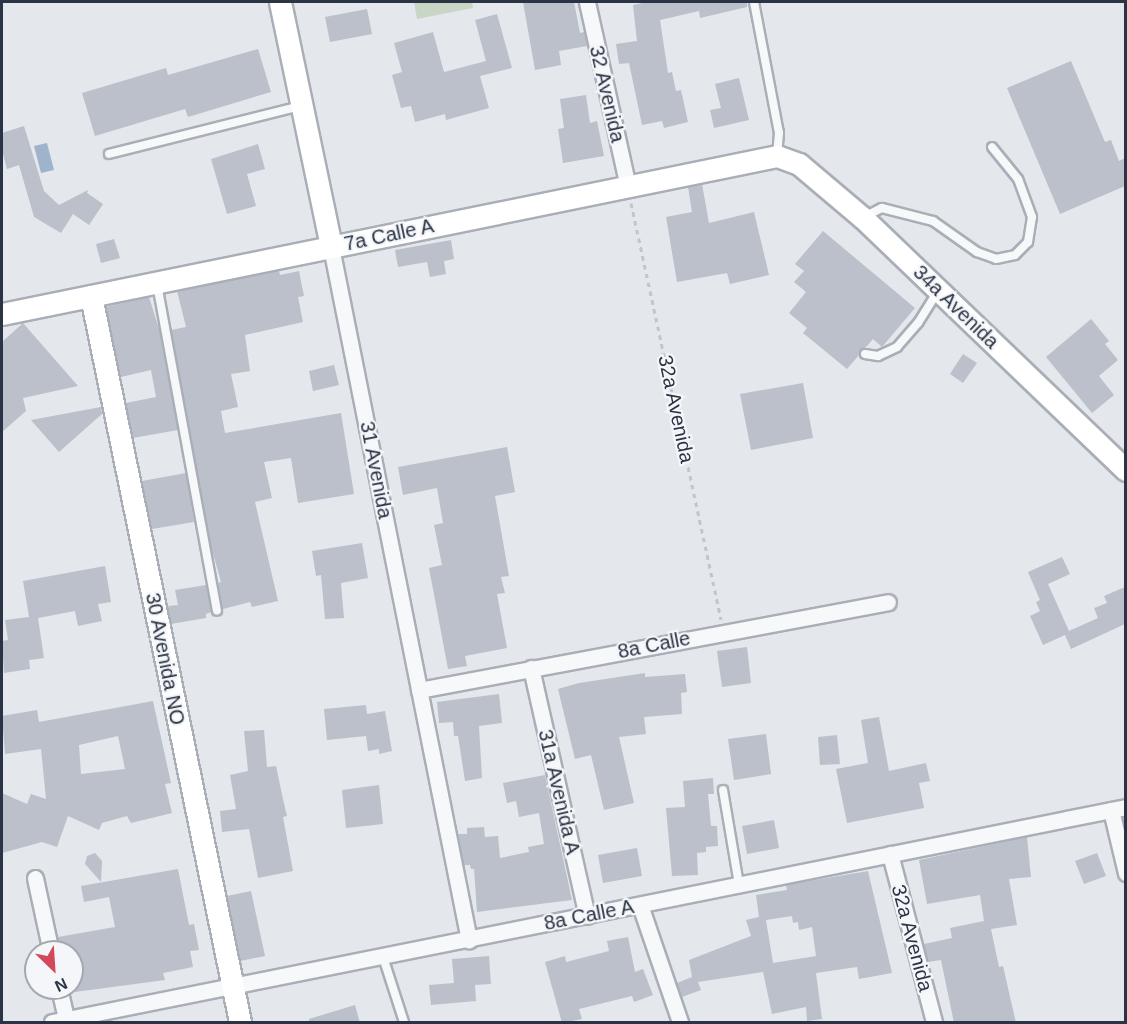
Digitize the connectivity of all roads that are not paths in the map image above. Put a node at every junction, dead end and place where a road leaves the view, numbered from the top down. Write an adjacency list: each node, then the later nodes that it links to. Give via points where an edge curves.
1 (280, 2): 4 (street, 31 Avenida)
2 (586, 2): 8 (street, 32 Avenida)
3 (754, 2): 7 (lane, via 779,134)
4 (302, 106): 6 (lane); 10 (street, 31 Avenida)
5 (992, 147): 9 (lane, via 1018,179 1032,217 1028,242 1015,255 996,260 977,252 933,221 882,208)
6 (109, 154)
7 (777, 156): 8 (street, 7a Calle A); 9 (street, 34a Avenida, via 799,164)
8 (628, 187): 10 (street, 7a Calle A)
9 (863, 218): 12 (street, 34a Avenida)
10 (331, 247): 11 (street, 7a Calle A); 20 (street, 31 Avenida)
11 (157, 283): 13 (street, 7a Calle A); 18 (lane)
12 (938, 290): 15 (lane, via 897,347 878,356); 16 (street, 34a Avenida)
13 (92, 296): 14 (street, 7a Calle A); 32 (street, 30 Avenida NO)
14 (2, 314)
15 (866, 354)
16 (1125, 470)
17 (888, 602): 19 (street, 8a Calle)
18 (217, 611)
19 (531, 668): 20 (street, 8a Calle); 28 (street, 31a Avenida A)
20 (419, 690): 30 (street, 31 Avenida)
21 (723, 790): 26 (lane)
22 (1118, 808): 23 (street, 8a Calle A); 24 (street)
23 (890, 854): 26 (street, 8a Calle A); 38 (street, 32a Avenida)
24 (1125, 873)
25 (35, 878): 29 (street)
26 (740, 885): 27 (street, 8a Calle A)
27 (640, 905): 28 (street, 8a Calle A); 37 (street)
28 (587, 916): 30 (street, 8a Calle A)
29 (48, 940)
30 (469, 940): 31 (street, 8a Calle A)
31 (383, 957): 32 (street, 8a Calle A); 36 (lane)
32 (232, 988): 34 (street, 8a Calle A); 35 (street, 30 Avenida NO)
33 (60, 1000): 34 (street)
34 (62, 1022)
35 (240, 1023)
36 (404, 1023)
37 (680, 1023)
38 (934, 1023)

